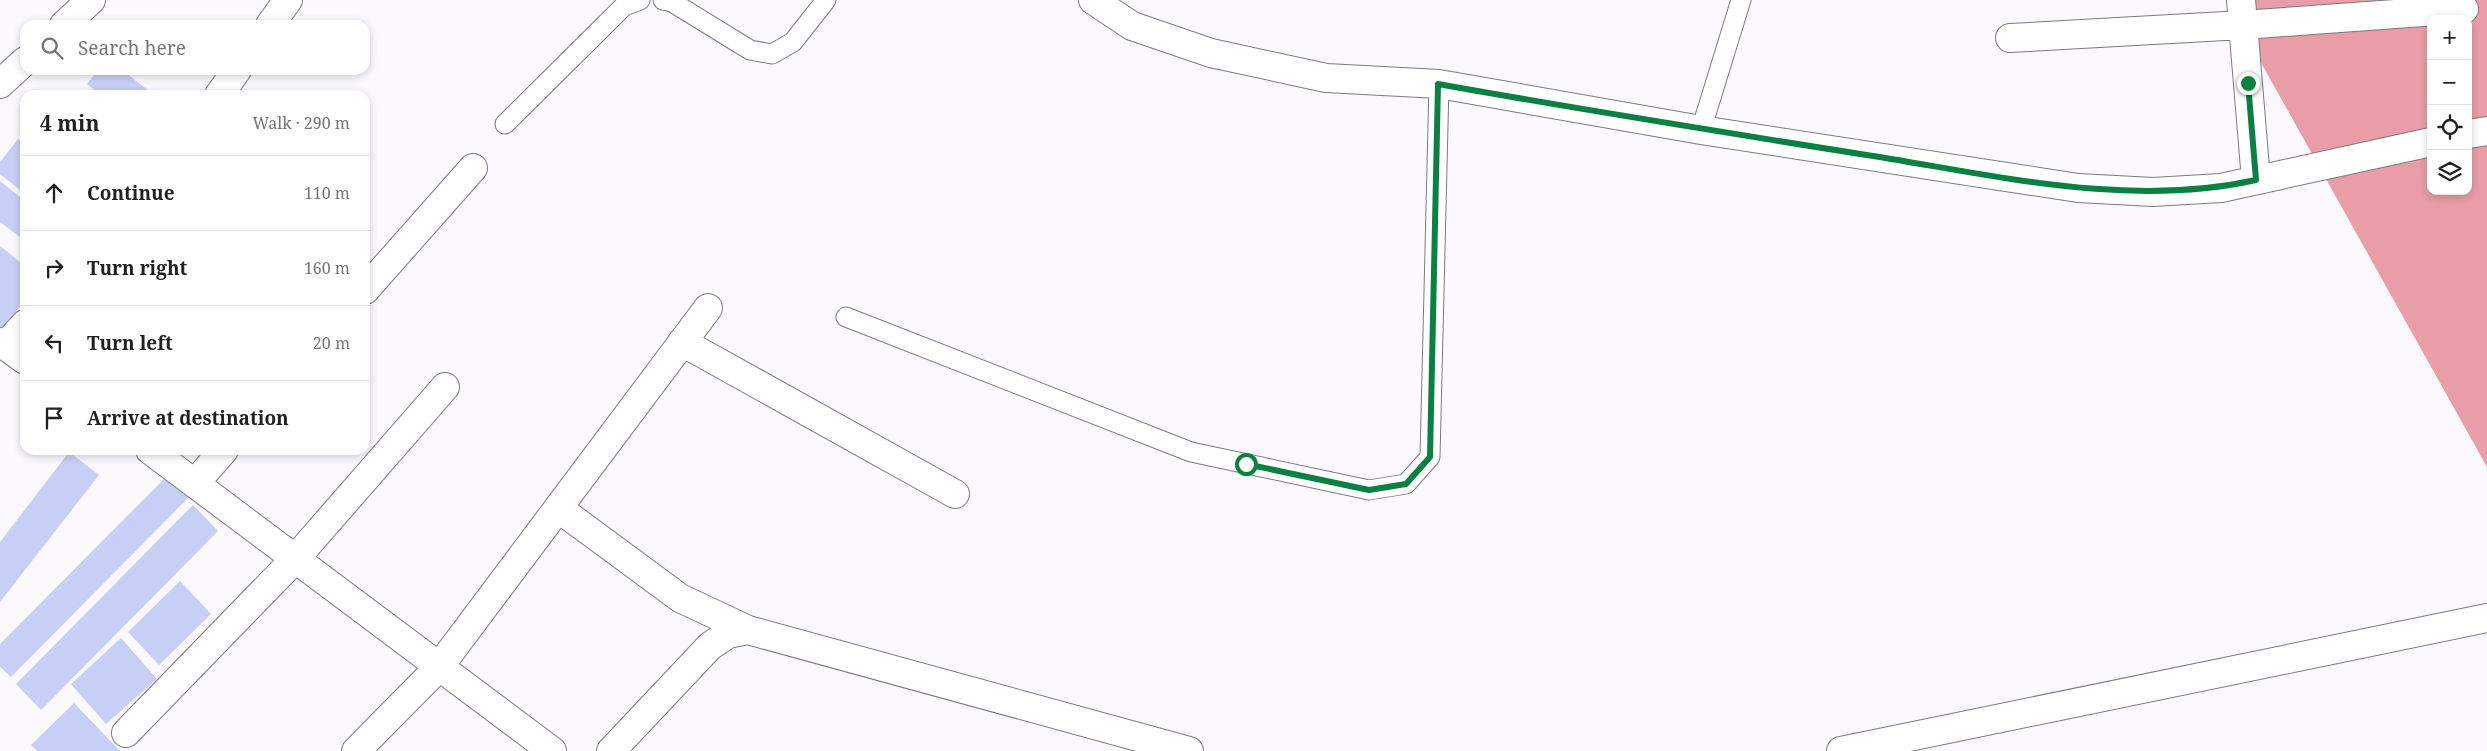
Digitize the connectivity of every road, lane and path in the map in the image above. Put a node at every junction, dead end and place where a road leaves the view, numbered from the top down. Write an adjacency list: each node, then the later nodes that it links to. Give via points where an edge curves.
1 (91, 0): 10 (street)
2 (288, 0): 11 (street)
3 (640, 0): 18 (lane, via 624,6)
4 (663, 0): 5 (lane, via 672,2 750,50 772,54 793,42)
5 (826, 0)
6 (1093, 0): 16 (street, via 1132,26 1211,53 1326,78)
7 (1741, 0): 19 (lane)
8 (2464, 9): 9 (street)
9 (2242, 12): 12 (street); 22 (street)
10 (69, 20)
11 (274, 20)
12 (2010, 38)
13 (20, 66): 15 (street)
14 (233, 75): 17 (street)
15 (0, 84)
16 (1438, 84): 19 (street); 25 (lane, via 1430,457 1406,484 1369,490 1191,452)
17 (223, 90)
18 (505, 124)
19 (1701, 130): 22 (street, via 2078,188 2153,192 2221,188)
20 (2427, 143): 22 (street)
21 (473, 168): 23 (street)
22 (2256, 180)
23 (370, 284)
24 (708, 308): 27 (street)
25 (846, 317)
26 (20, 332): 28 (street)
27 (682, 342): 33 (street); 34 (street)
28 (10, 349)
29 (445, 387): 35 (street)
30 (157, 455): 32 (street)
31 (220, 455): 32 (street)
32 (195, 483): 35 (street)
33 (955, 494)
34 (558, 508): 37 (street, via 680,598); 38 (street)
35 (295, 559): 38 (street); 39 (street)
36 (2487, 618): 44 (street)
37 (748, 630): 42 (street, via 728,634 710,646); 43 (street)
38 (439, 667): 40 (street); 41 (street)
39 (126, 733)
40 (356, 751)
41 (552, 751)
42 (611, 751)
43 (1189, 751)
44 (1841, 751)

